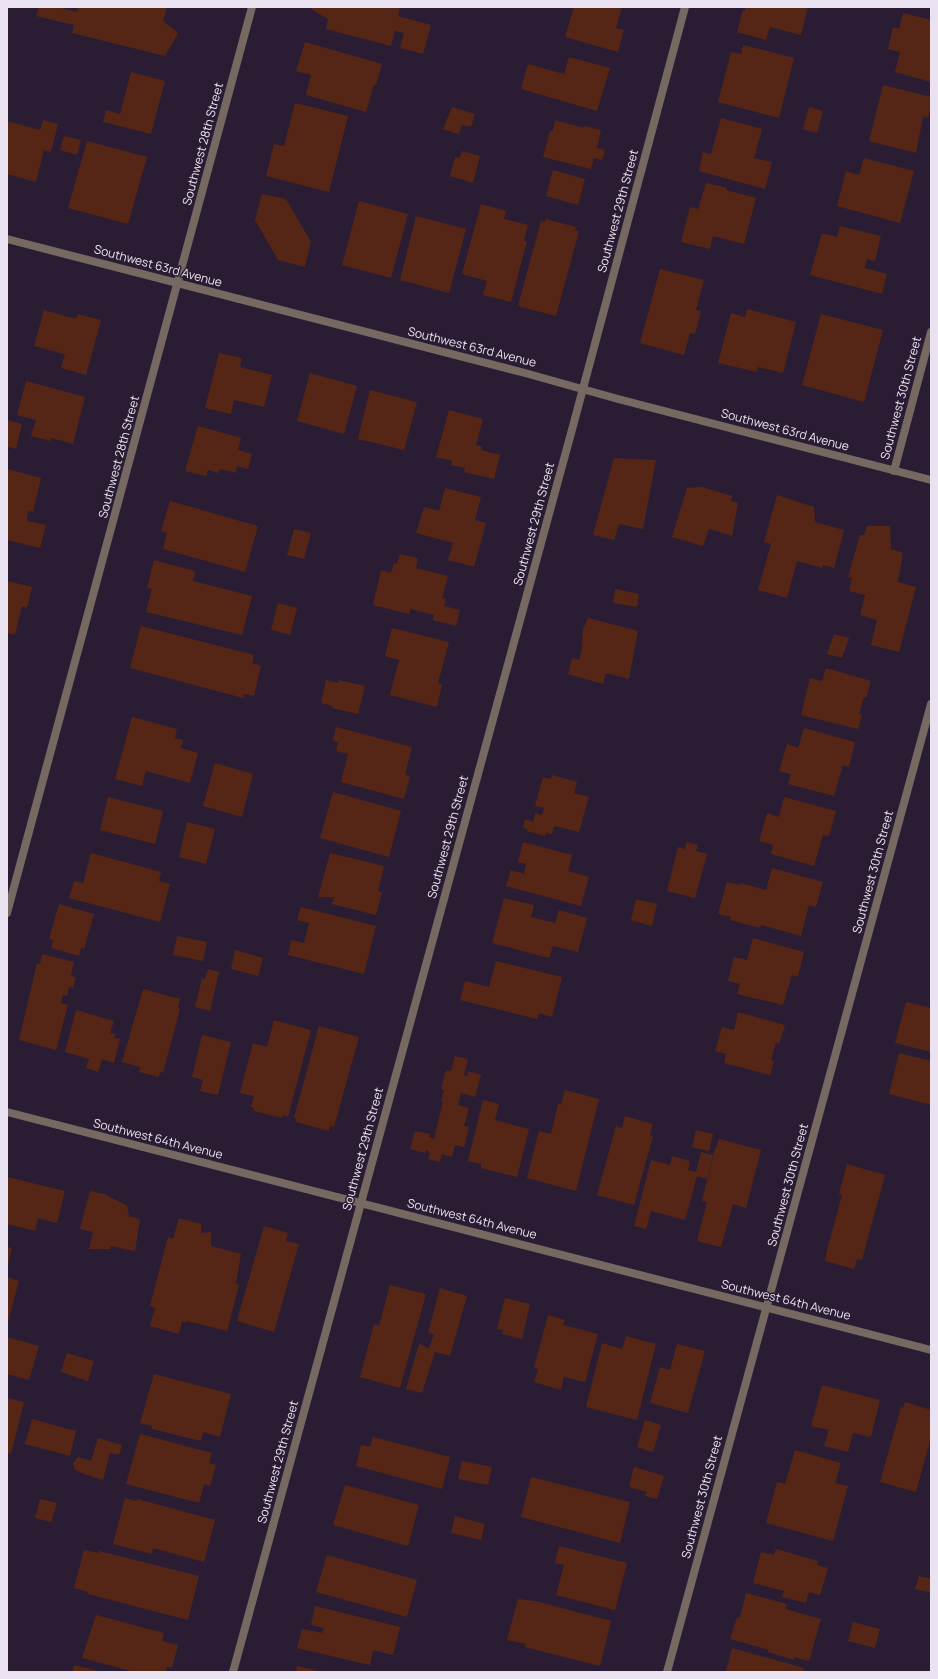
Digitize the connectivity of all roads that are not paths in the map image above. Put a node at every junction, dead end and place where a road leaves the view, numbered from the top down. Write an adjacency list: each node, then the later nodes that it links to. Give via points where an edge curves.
1 (252, 7): 4 (street, Southwest 28th Street)
2 (685, 7): 6 (street, Southwest 29th Street)
3 (7, 239): 4 (street, Southwest 63rd Avenue)
4 (178, 284): 6 (street, Southwest 63rd Avenue); 10 (street, Southwest 28th Street)
5 (931, 332): 7 (street, Southwest 30th Street)
6 (583, 389): 7 (street, Southwest 63rd Avenue); 12 (street, Southwest 29th Street)
7 (894, 471): 8 (street, Southwest 63rd Avenue)
8 (931, 480)
9 (931, 704): 13 (street, Southwest 30th Street)
10 (7, 913)
11 (7, 1112): 12 (street, Southwest 64th Avenue)
12 (361, 1203): 13 (street, Southwest 64th Avenue); 15 (street, Southwest 29th Street)
13 (766, 1307): 14 (street, Southwest 64th Avenue); 16 (street, Southwest 30th Street)
14 (931, 1350)
15 (233, 1672)
16 (667, 1672)

